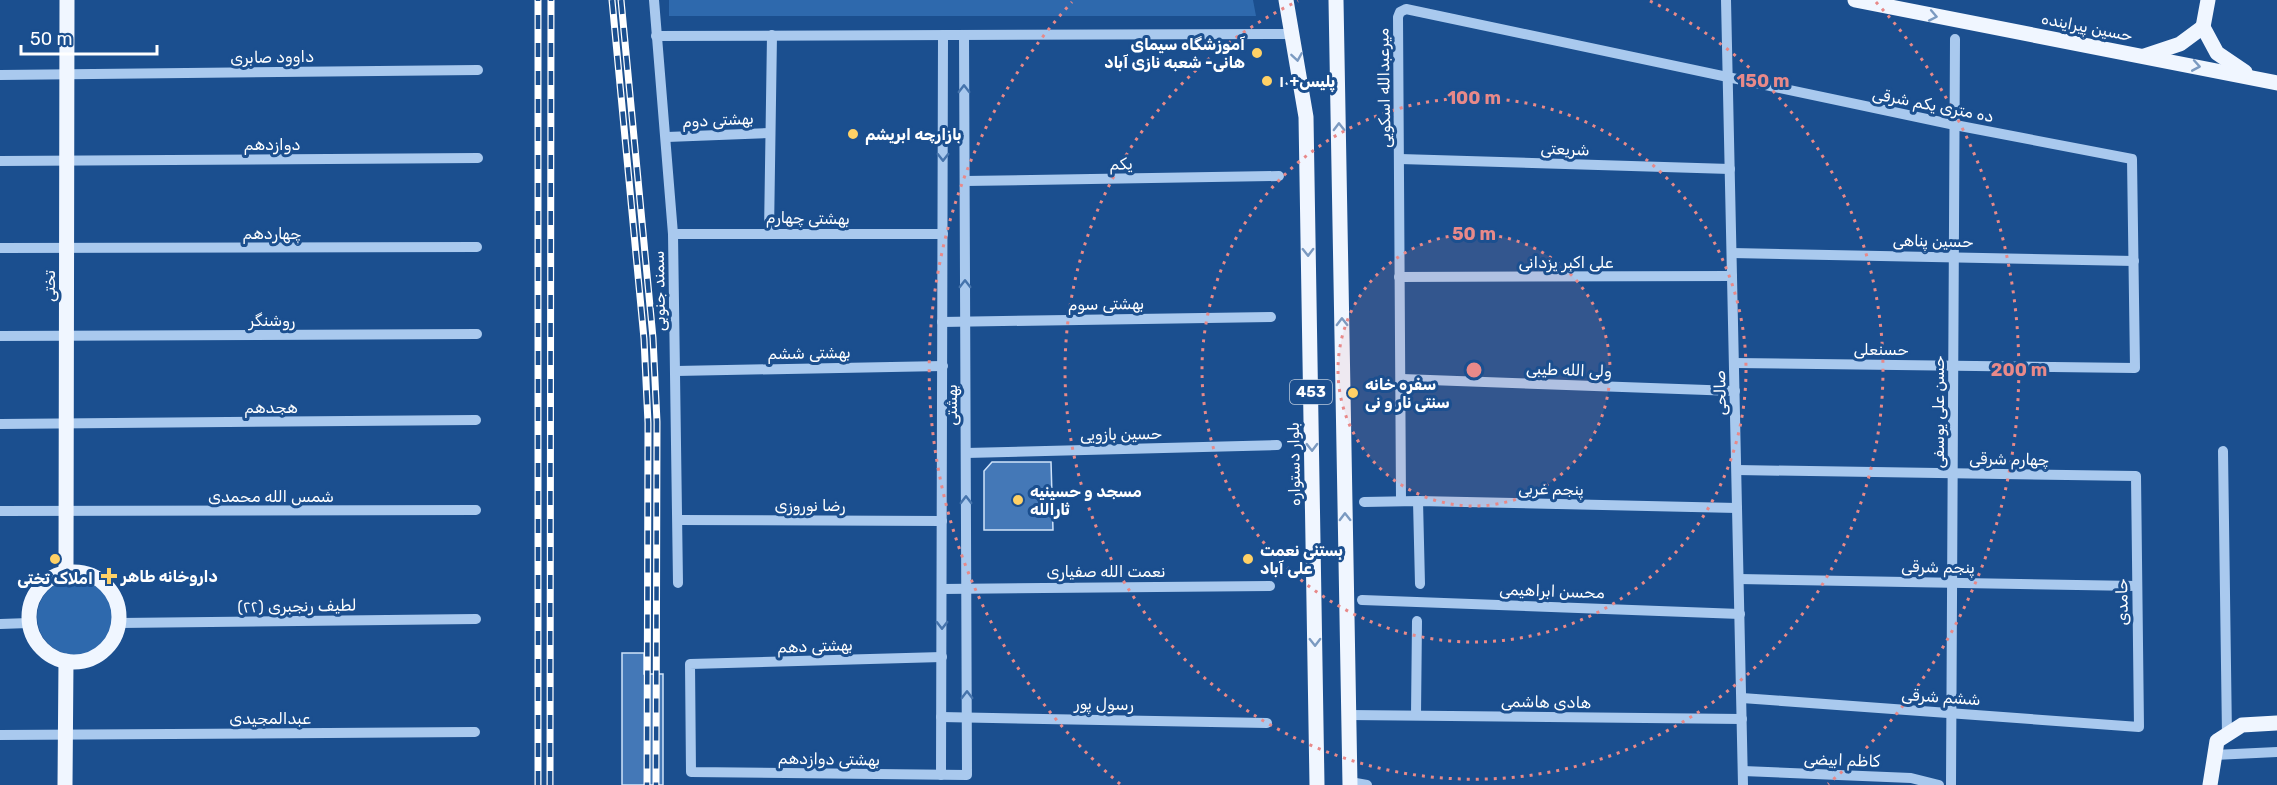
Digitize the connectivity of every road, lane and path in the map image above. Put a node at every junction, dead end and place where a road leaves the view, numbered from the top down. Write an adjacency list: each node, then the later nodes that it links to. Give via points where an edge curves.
1 (67, 0): 17 (main road, تختی)
2 (654, 0): 13 (street, سمند جنوبی)
3 (1286, 0): 9 (main road, بلوار دستواره / 453)
4 (1336, 0): 93 (main road, 453, one-way to 4)
5 (1726, 0): 20 (street, صالحی)
6 (1855, 0): 15 (main road, حسین پیراینده, one-way to 15)
7 (2208, 0): 8 (main road)
8 (2203, 27): 15 (main road, via 2180,44); 19 (main road, via 2217,53)
9 (1294, 34): 12 (street); 111 (main road, بلوار دستواره / 453, one-way to 111, via 1306,117)
10 (772, 35): 11 (street); 13 (street); 23 (street, بهشتی دوم)
11 (943, 35): 12 (street); 34 (street, one-way to 34)
12 (964, 35): 31 (street, بهشتی, one-way to 12)
13 (656, 36): 24 (street, سمند جنوبی)
14 (1955, 39): 22 (street, حسن علی یوسفی)
15 (2143, 57): 19 (main road, حسین پیراینده, one-way to 19)
16 (478, 70): 17 (street, داوود صابری)
17 (67, 74): 18 (street, داوود صابری); 27 (main road, تختی)
18 (0, 75)
19 (2249, 75): 21 (main road, حسین پیراینده)
20 (1728, 78): 22 (street, ده متری یکم شرقی); 26 (street, میرعبدالله اسکویی, via 1406,9 1398,17); 29 (street, صالحی)
21 (2277, 82)
22 (1954, 125): 39 (street, حسن علی یوسفی); 40 (street, ده متری یکم شرقی, via 2132,159)
23 (770, 133): 24 (street, بهشتی دوم); 32 (street, بهشتی دوم)
24 (667, 137): 33 (street, سمند جنوبی)
25 (478, 158): 27 (street, دوازدهم)
26 (1400, 159): 29 (street, شریعتی); 42 (street, میرعبدالله اسکویی)
27 (67, 160): 28 (street, دوازدهم); 37 (main road, تختی)
28 (0, 161)
29 (1730, 169): 38 (street, صالحی)
30 (1279, 176): 31 (street, یکم)
31 (964, 181): 44 (street, بهشتی, one-way to 31)
32 (769, 232): 33 (street, بهشتی چهارم); 34 (street, بهشتی چهارم)
33 (673, 234): 52 (street, سمند جنوبی)
34 (943, 234): 45 (street)
35 (477, 247): 37 (street, چهاردهم)
36 (0, 248): 37 (street, چهاردهم)
37 (66, 248): 48 (main road, تختی)
38 (1732, 252): 39 (street, حسین پناهی); 41 (street, صالحی)
39 (1954, 257): 40 (street, حسین پناهی); 50 (street, حسن علی یوسفی)
40 (2134, 261): 50 (street, حسنعلی, via 2135,368)
41 (1732, 276): 42 (street, علی اکبر یزدانی); 49 (street, صالحی)
42 (1400, 277): 53 (street, میرعبدالله اسکویی)
43 (1271, 317): 44 (street, بهشتی سوم)
44 (965, 321): 45 (street, بهشتی سوم); 60 (street, بهشتی)
45 (942, 322): 51 (street)
46 (477, 334): 48 (street, روشنگر)
47 (0, 336): 48 (street, روشنگر)
48 (66, 336): 56 (main road, تختی)
49 (1734, 363): 50 (street, حسنعلی); 54 (street, صالحی)
50 (1953, 365): 62 (street, حسن علی یوسفی)
51 (942, 366): 52 (street, بهشتی ششم); 72 (street)
52 (676, 370): 71 (street, سمند جنوبی)
53 (1402, 379): 54 (street, ولی الله طیبی); 64 (street, میرعبدالله اسکویی)
54 (1735, 391): 61 (street, صالحی)
55 (476, 420): 56 (street, هجدهم)
56 (66, 423): 57 (street, هجدهم); 70 (main road, تختی)
57 (0, 424)
58 (1277, 445): 60 (street, حسین بازویی)
59 (2223, 451): 104 (street)
60 (966, 453): 80 (street, بهشتی, one-way to 60)
61 (1737, 470): 62 (street, چهارم شرقی); 67 (street, صالحی)
62 (1953, 473): 63 (street, چهارم شرقی); 75 (street, حسن علی یوسفی)
63 (2136, 476): 79 (street, حامدی)
64 (1401, 500): 65 (street, پنجم غربی); 66 (street, پنجم غربی)
65 (1418, 501): 67 (street, پنجم غربی); 77 (street)
66 (1364, 502)
67 (1737, 508): 74 (street, صالحی)
68 (476, 510): 70 (street, شمس الله محمدی)
69 (0, 511): 70 (street, شمس الله محمدی)
70 (66, 511): 73 (main road, تختی)
71 (678, 520): 72 (street, رضا نوروزی); 76 (street, سمند جنوبی)
72 (942, 521): 81 (street)
73 (66, 572): 86 (main road, via 47,580 33,596); 87 (main road, via 87,574 105,584 114,595)
74 (1739, 579): 75 (street, پنجم شرقی); 83 (street, صالحی)
75 (1952, 582): 79 (street, پنجم شرقی); 92 (street, حسن علی یوسفی)
76 (678, 583)
77 (1420, 584)
78 (1270, 586): 80 (street, نعمت الله صفیاری)
79 (2137, 586): 100 (street, حامدی)
80 (966, 587): 81 (street, نعمت الله صفیاری); 94 (street, بهشتی, one-way to 80)
81 (942, 589): 89 (street, one-way to 89)
82 (1362, 600): 83 (street, محسن ابراهیمی)
83 (1740, 614): 91 (street, صالحی)
84 (476, 620): 87 (street, لطیف رنجبری (۲۲))
85 (1417, 621): 95 (street)
86 (28, 623): 88 (street); 90 (main road, via 41,648)
87 (119, 623): 90 (main road, via 106,649 87,660)
88 (0, 624)
89 (942, 657): 96 (street); 108 (street, بهشتی دهم, via 690,664)
90 (66, 661): 103 (main road)
91 (1742, 698): 92 (street, ششم شرقی); 97 (street, صالحی)
92 (1951, 712): 100 (street, ششم شرقی); 117 (street, حسن علی یوسفی)
93 (1349, 715): 95 (street, هادی هاشمی); 112 (main road, 453)
94 (967, 716): 96 (street, رسول پور); 98 (street, رسول پور); 110 (street, بهشتی)
95 (1416, 716): 97 (street, هادی هاشمی)
96 (941, 717): 109 (street)
97 (1742, 719): 107 (street, صالحی)
98 (1267, 723)
99 (2277, 723): 104 (main road, via 2242,725)
100 (2139, 727)
101 (475, 732): 103 (street, عبدالمجیدی)
102 (0, 735): 103 (street, عبدالمجیدی)
103 (65, 735): 113 (main road)
104 (2227, 736): 106 (main road, via 2217,741)
105 (2277, 752): 106 (street)
106 (2214, 755): 118 (main road)
107 (1743, 771): 115 (street, صالحی); 116 (street, کاظم ابیضی, via 1911,778)
108 (691, 772): 109 (street, بهشتی دوازدهم)
109 (941, 775): 110 (street, بهشتی دوازدهم)
110 (968, 775)
111 (1317, 784)
112 (1350, 784): 114 (street)
113 (65, 785)
114 (1367, 785)
115 (1743, 785)
116 (1939, 785)
117 (1951, 785)
118 (2210, 785)

